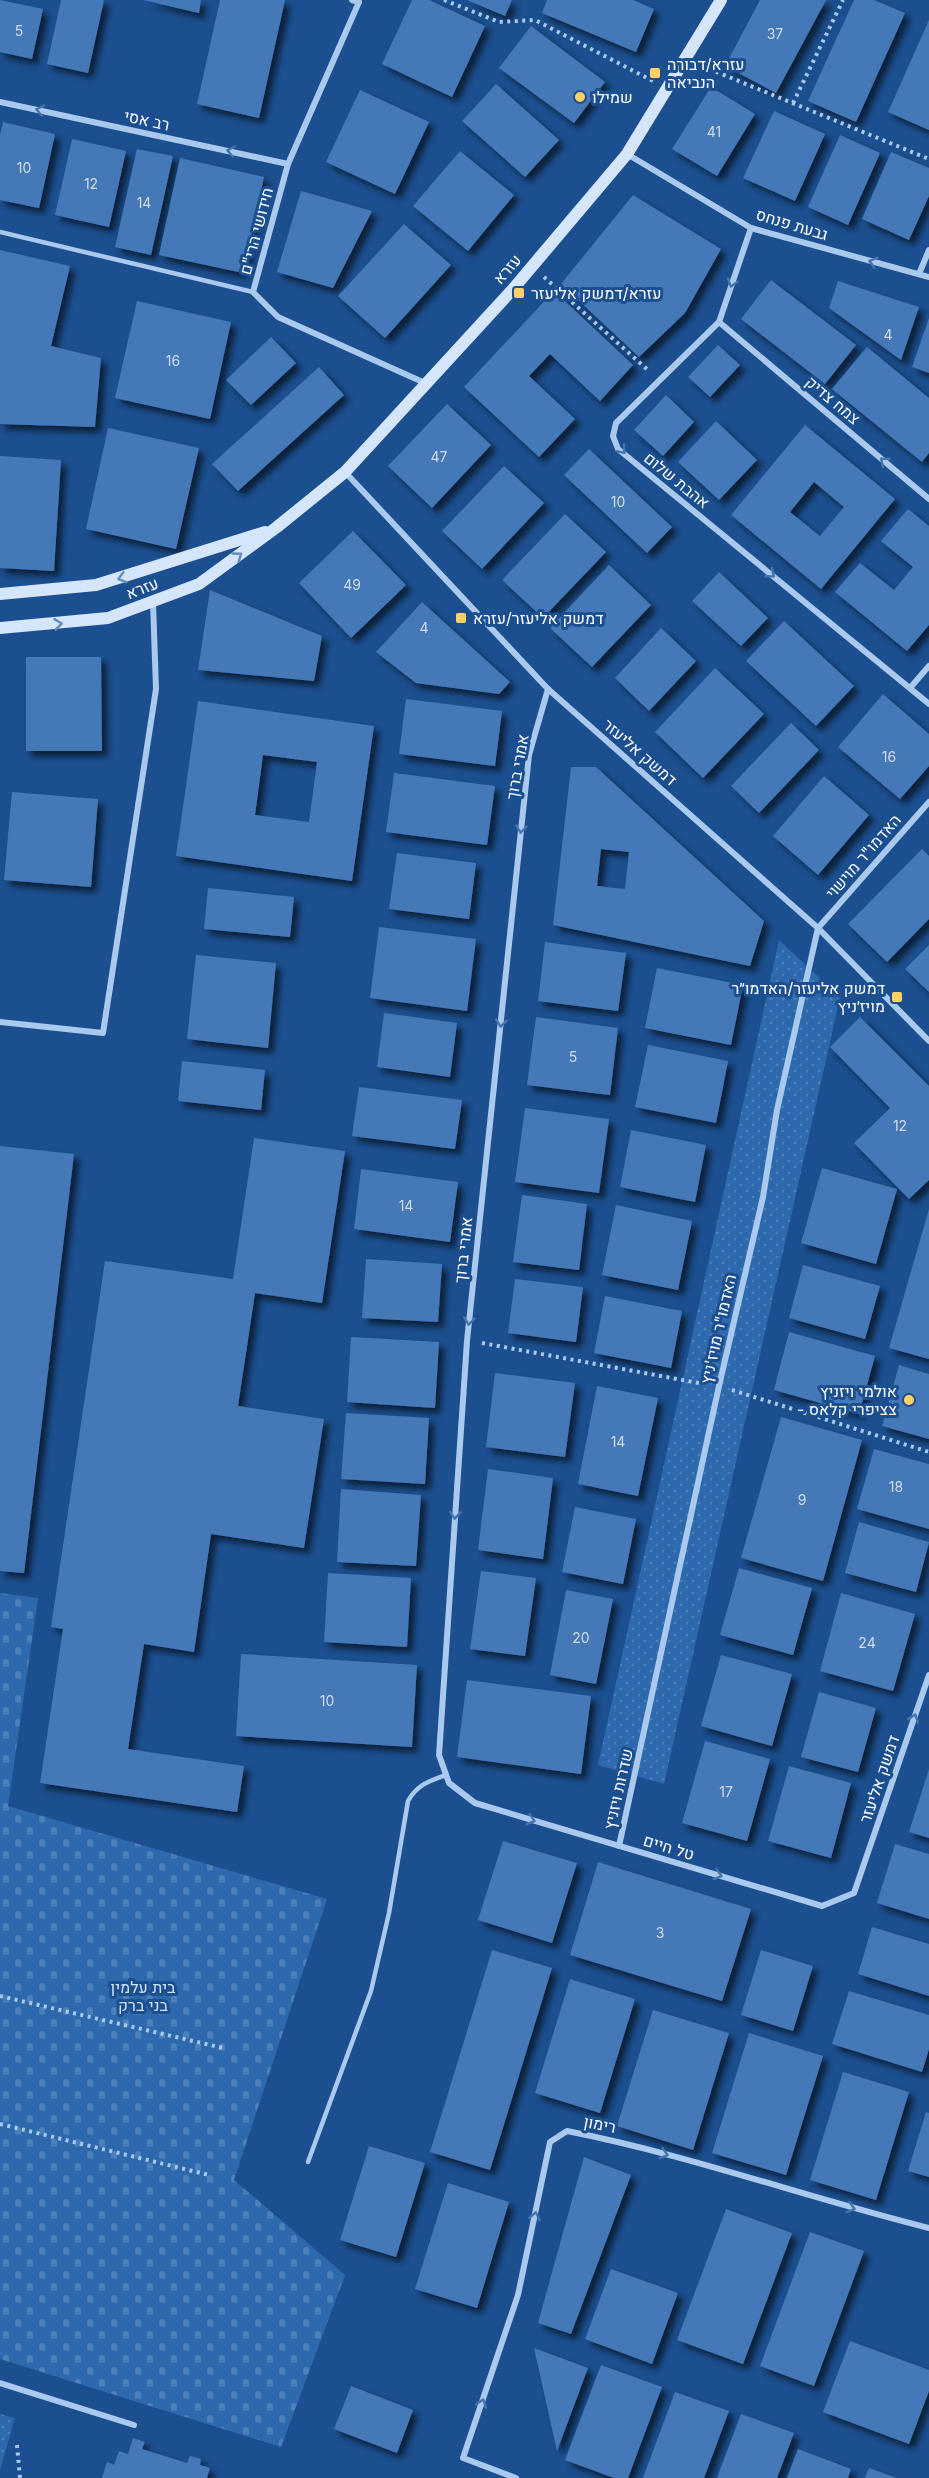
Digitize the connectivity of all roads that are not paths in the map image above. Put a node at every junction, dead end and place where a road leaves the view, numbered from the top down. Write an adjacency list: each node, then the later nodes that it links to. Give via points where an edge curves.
1 (352, 0): 5 (street, חידושי הרי"ם, via 359,2)
2 (721, 0): 4 (street, עזרא)
3 (0, 102): 5 (street, רב אסי, one-way to 3)
4 (627, 154): 6 (street, גבעת פנחס); 13 (street, עזרא)
5 (288, 164): 11 (street, חידושי הרי"ם)
6 (751, 228): 9 (street, גבעת פנחס, one-way to 6); 12 (street, אהבת שלום, one-way to 12)
7 (0, 232): 11 (lane)
8 (929, 250): 9 (street)
9 (919, 274): 10 (street, גבעת פנחס)
10 (929, 277)
11 (253, 292): 13 (street, חידושי הרי"ם, via 278,317)
12 (719, 322): 15 (street, צמח צדיק, one-way to 12); 21 (street, אהבת שלום, one-way to 21, via 616,423 613,436 618,449)
13 (425, 383): 14 (street, עזרא)
14 (345, 472): 16 (street, עזרא); 22 (street, דמשק אליעזר)
15 (929, 499)
16 (278, 527): 17 (street, עזרא, one-way to 17, via 96,585); 18 (street, עזרא, one-way to 16, via 199,584)
17 (0, 594)
18 (153, 601): 19 (street, עזרא, one-way to 18, via 108,618); 26 (street, via 156,689 103,1033)
19 (0, 628)
20 (929, 666): 21 (street)
21 (910, 688): 23 (street, אהבת שלום)
22 (549, 689): 25 (street, דמשק אליעזר); 30 (street, אמרי ברוך, one-way to 30, via 529,755 466,1341 439,1755)
23 (929, 704)
24 (929, 802): 25 (street, האדמו"ר מוישוי)
25 (818, 928): 27 (street, דמשק אליעזר); 29 (street, האדמו"ר מויז'ניץ)
26 (0, 1022)
27 (929, 1041)
28 (929, 1675): 32 (street, דמשק אליעזר, one-way to 28)
29 (644, 1737): 31 (street, שדרות ויזניץ)
30 (446, 1775): 31 (street, טל חיים, one-way to 31, via 449,1783 475,1803); 33 (lane, via 425,1782 408,1801 371,1991)
31 (619, 1846): 32 (street, טל חיים, one-way to 32, via 822,1906)
32 (855, 1893)
33 (308, 2162)
34 (929, 2228): 37 (street, רימון, one-way to 34, via 463,2458 518,2295 550,2142 567,2131 628,2143)
35 (0, 2383): 36 (street)
36 (134, 2425)
37 (516, 2478)

